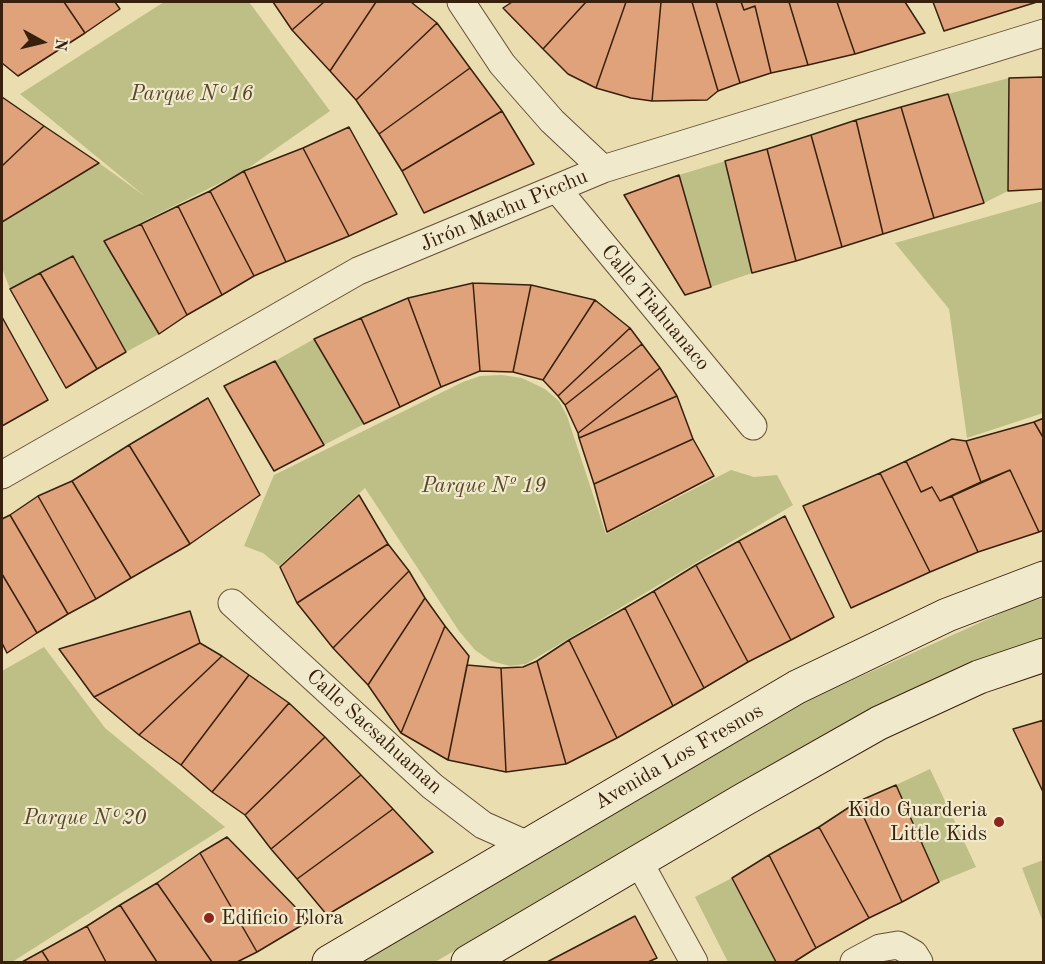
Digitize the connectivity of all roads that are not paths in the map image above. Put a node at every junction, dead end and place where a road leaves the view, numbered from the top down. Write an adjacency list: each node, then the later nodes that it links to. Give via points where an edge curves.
1 (461, 2): 3 (street, via 502,64 552,121)
2 (1044, 33): 3 (street, Jirón Machu Picchu)
3 (603, 170): 4 (street, Jirón Machu Picchu)
4 (557, 189): 5 (street, Calle Tiahuanaco); 6 (street, Jirón Machu Picchu, via 358,271)
5 (753, 426)
6 (2, 476)
7 (1044, 578): 10 (main road, Avenida Los Fresnos, via 947,615 797,687)
8 (232, 603): 10 (street, Calle Sacsahuaman, via 432,786 483,825)
9 (1044, 655): 11 (main road, via 980,677 879,723)
10 (528, 845): 13 (main road, Avenida Los Fresnos)
11 (639, 862): 12 (street); 14 (main road)
12 (688, 952)
13 (329, 963)
14 (468, 963)
15 (854, 963): 16 (street, via 880,948 898,945 914,954)
16 (919, 963)

